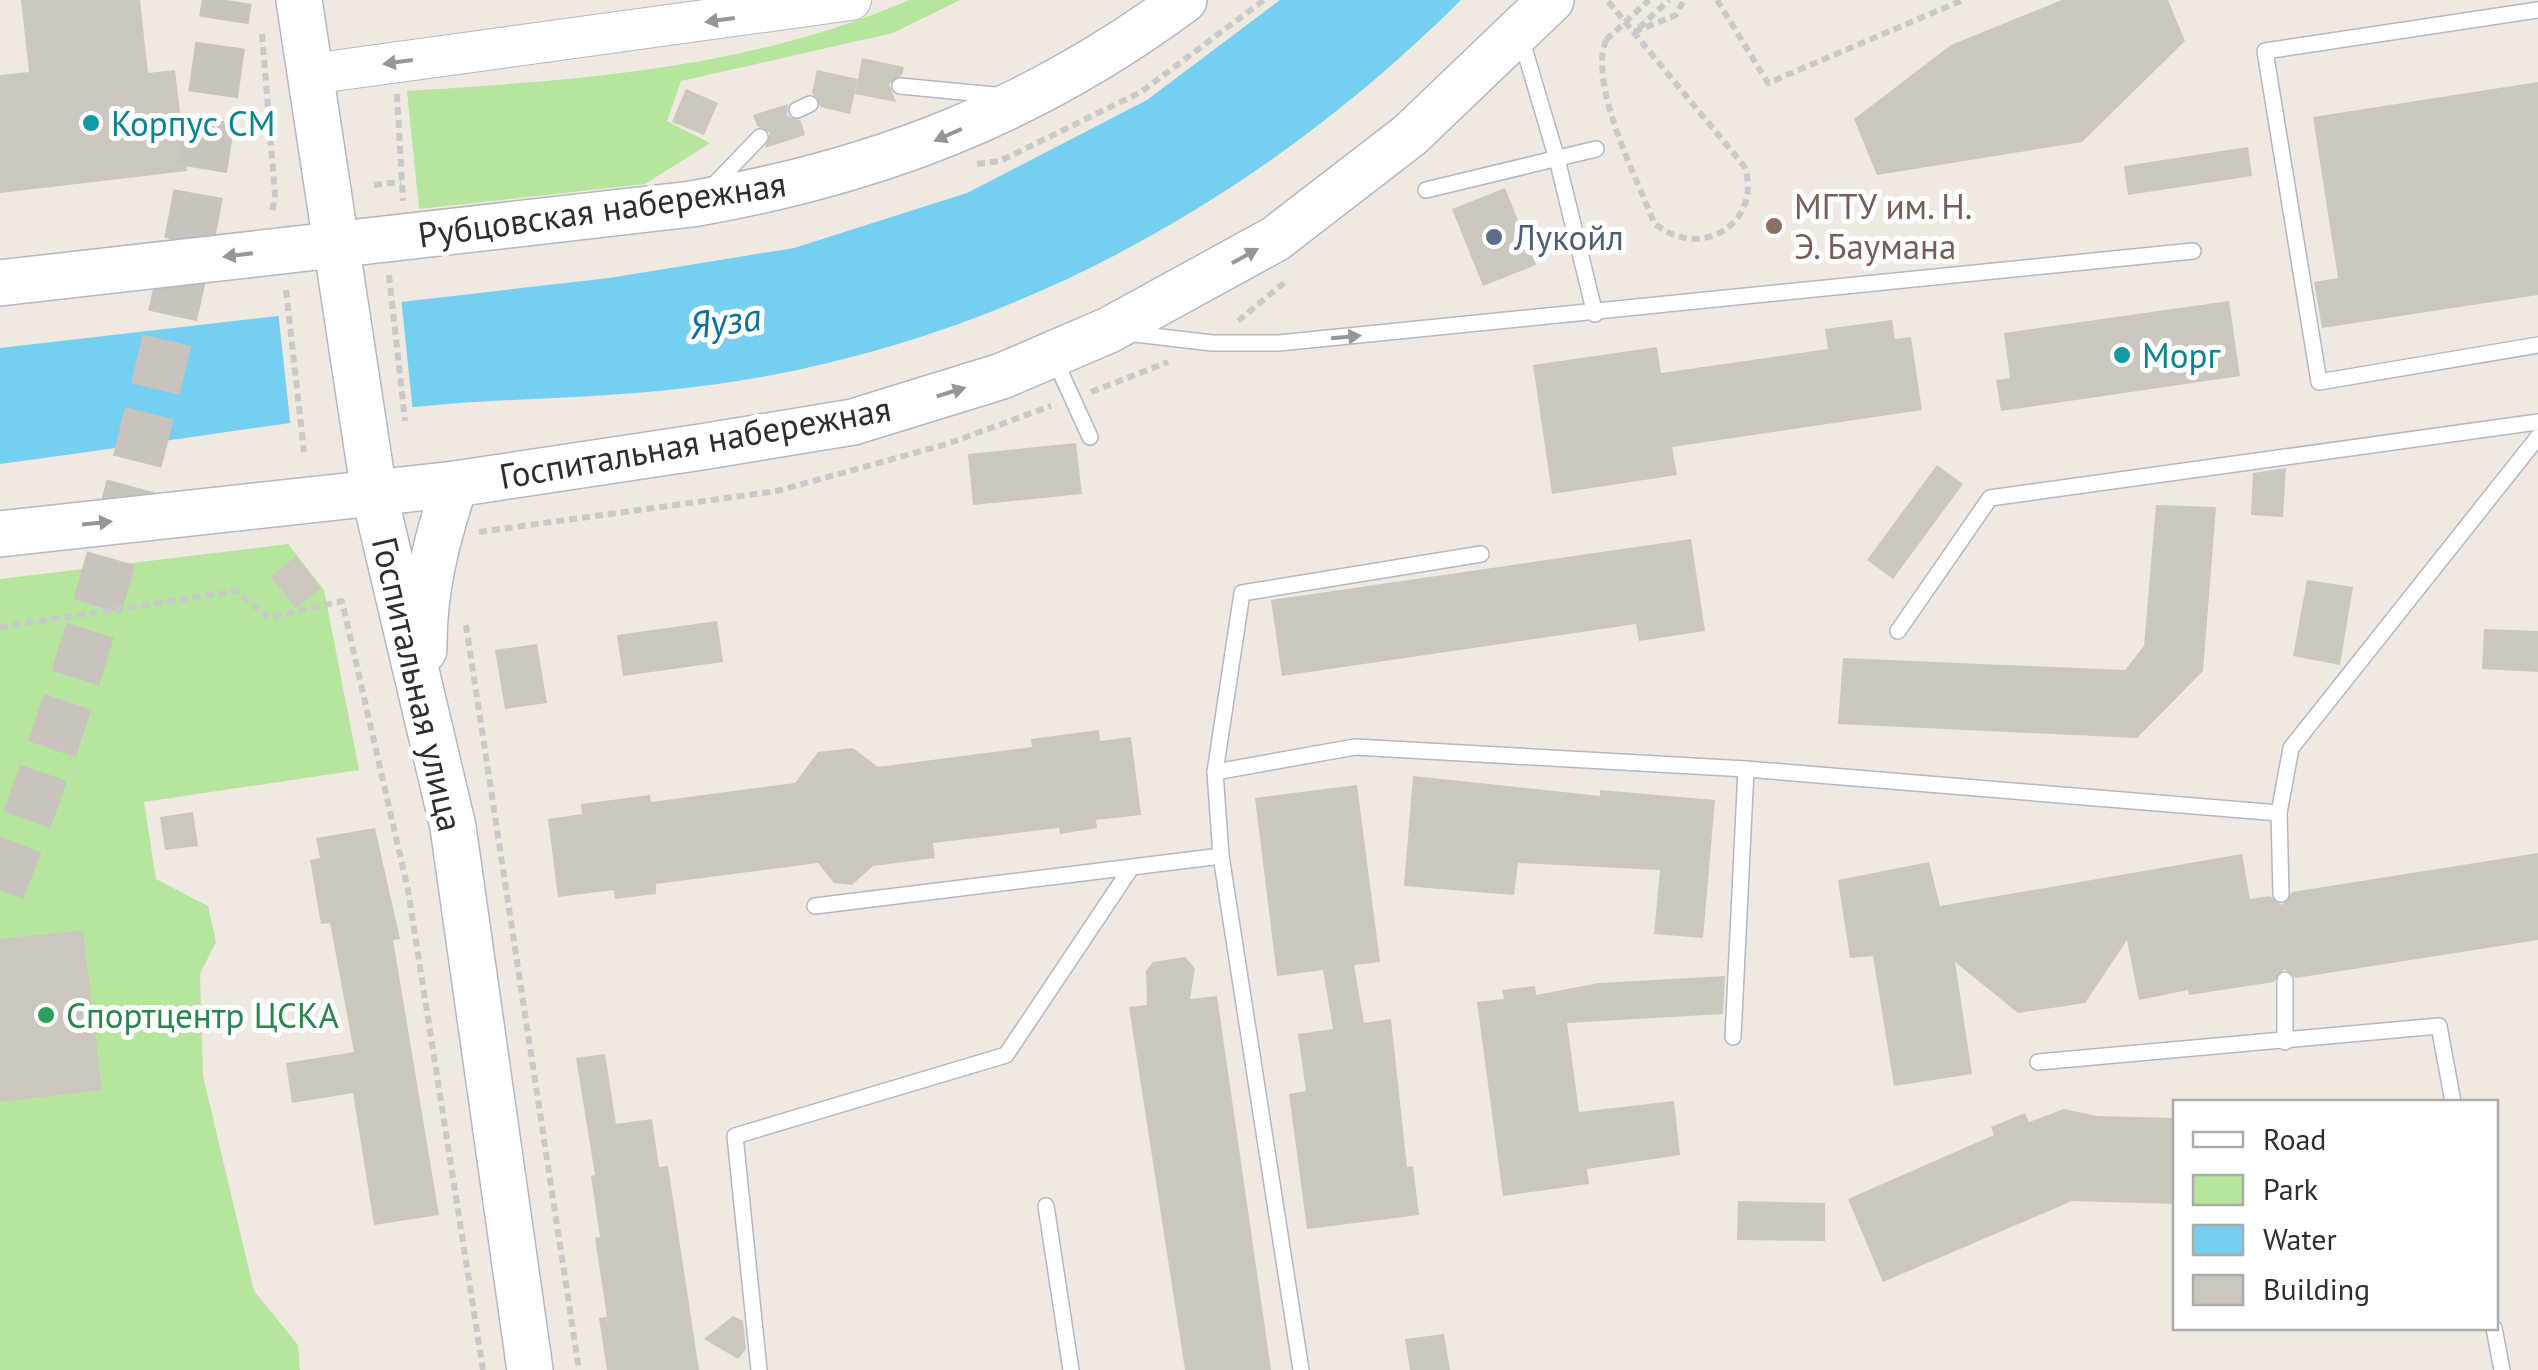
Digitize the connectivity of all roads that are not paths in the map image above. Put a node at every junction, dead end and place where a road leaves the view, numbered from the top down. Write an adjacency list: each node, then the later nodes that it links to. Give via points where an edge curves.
1 (299, 0): 9 (main road, Госпитальная улица)
2 (851, 0): 9 (street, one-way to 9)
3 (1161, 0): 8 (street)
4 (1184, 0): 8 (main road, Рубцовская набережная)
5 (1551, 0): 7 (main road, Госпитальная набережная)
6 (2538, 10): 22 (lane, via 2265,51 2319,382)
7 (1518, 32): 14 (lane); 21 (main road, Госпитальная набережная, one-way to 7, via 1275,239 1410,135)
8 (1135, 36): 11 (main road, Рубцовская набережная)
9 (311, 74): 18 (main road, Госпитальная улица)
10 (900, 86): 11 (lane)
11 (1039, 95): 16 (main road, Рубцовская набережная, one-way to 16, via 904,152 774,190)
12 (760, 137): 16 (lane)
13 (1596, 149): 14 (lane)
14 (1557, 158): 15 (lane); 20 (lane)
15 (1426, 190)
16 (692, 204): 18 (main road, Рубцовская набережная)
17 (2193, 251): 20 (lane)
18 (338, 264): 19 (main road, Рубцовская набережная, one-way to 19); 28 (main road, Госпитальная улица, via 386,436)
19 (0, 283)
20 (1595, 314): 21 (lane, one-way to 20, via 1212,343 1278,343)
21 (1109, 330): 23 (main road, Госпитальная набережная)
22 (2538, 345)
23 (1052, 355): 25 (lane); 27 (main road, Госпитальная набережная, one-way to 23, via 853,422)
24 (2538, 422): 31 (lane, via 1990,498)
25 (1090, 437)
26 (2538, 437): 35 (lane, via 2291,748)
27 (454, 484): 28 (main road, Госпитальная набережная); 32 (main road, via 436,539 424,618)
28 (374, 493): 29 (main road, Госпитальная набережная, one-way to 28); 32 (main road, Госпитальная улица)
29 (0, 534)
30 (1482, 554): 34 (lane, via 1242,593)
31 (1898, 631)
32 (424, 692): 47 (main road, Госпитальная улица, via 454,827)
33 (1746, 769): 34 (lane, via 1355,747); 35 (lane); 41 (lane)
34 (1215, 772): 36 (lane)
35 (2279, 813): 38 (lane)
36 (1221, 856): 37 (lane); 50 (lane)
37 (1131, 868): 39 (lane); 48 (lane, via 1006,1055 735,1136)
38 (2281, 894)
39 (815, 906)
40 (2285, 980): 42 (lane)
41 (1733, 1037)
42 (2286, 1042): 43 (lane); 44 (lane, via 2439,1026)
43 (2038, 1062)
44 (2453, 1100)
45 (1046, 1206): 49 (lane)
46 (2494, 1330): 51 (lane)
47 (530, 1370)
48 (759, 1370)
49 (1071, 1370)
50 (1301, 1370)
51 (2502, 1370)

